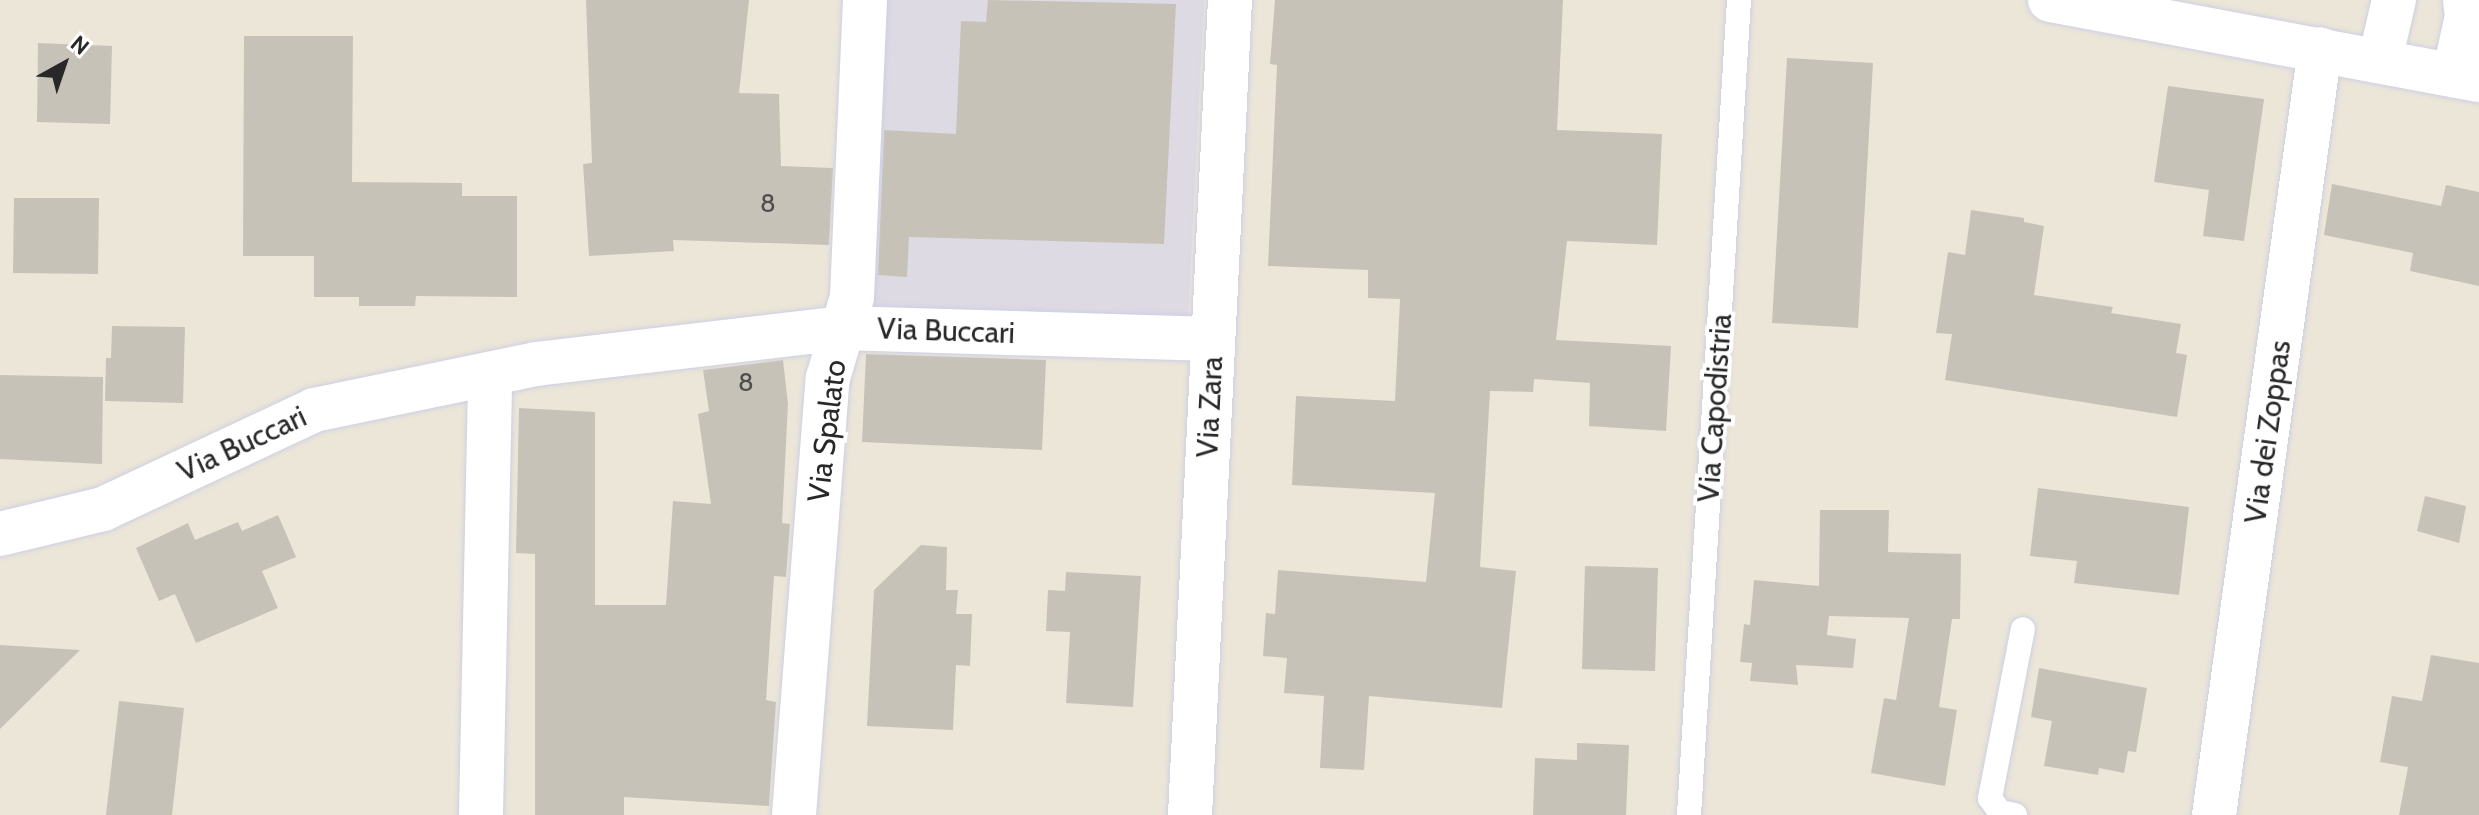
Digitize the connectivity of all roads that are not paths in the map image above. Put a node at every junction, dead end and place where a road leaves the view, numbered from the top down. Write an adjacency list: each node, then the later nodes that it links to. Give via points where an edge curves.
1 (865, 0): 10 (street, Via Spalato, via 852,297)
2 (1230, 0): 11 (street, Via Zara)
3 (1739, 0): 18 (lane, Via Capodistria)
4 (2050, 0): 7 (street)
5 (2394, 0): 8 (street)
6 (2465, 0): 9 (street)
7 (2320, 49): 8 (street); 20 (street, Via dei Zoppas)
8 (2380, 60): 9 (street)
9 (2467, 77)
10 (842, 328): 11 (street, Via Buccari); 12 (street, Via Buccari); 16 (street, Via Spalato, via 828,378)
11 (1213, 339): 17 (street, Via Zara)
12 (490, 374): 13 (street, Via Buccari, via 314,410 103,509); 15 (street)
13 (0, 534)
14 (2023, 629): 19 (lane, via 1990,798 2000,812)
15 (481, 815)
16 (794, 815)
17 (1190, 815)
18 (1689, 815)
19 (2015, 815)
20 (2214, 815)

